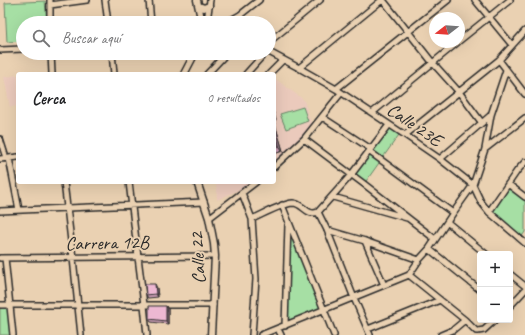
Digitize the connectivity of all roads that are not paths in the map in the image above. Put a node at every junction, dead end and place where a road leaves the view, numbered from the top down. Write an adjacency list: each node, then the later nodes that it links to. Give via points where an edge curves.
1 (87, 0): 10 (street)
2 (105, 0): 14 (street)
3 (149, 0): 15 (street)
4 (259, 0): 18 (street)
5 (320, 0): 22 (street)
6 (383, 0): 20 (street); 37 (street)
7 (448, 0): 20 (street)
8 (474, 0): 19 (street)
9 (510, 0): 19 (street)
10 (50, 2): 13 (street)
11 (198, 3): 12 (street, via 204,8); 16 (street)
12 (210, 3): 17 (street)
13 (50, 16)
14 (107, 16)
15 (150, 16)
16 (203, 16)
17 (207, 16)
18 (239, 16)
19 (489, 17): 23 (street); 24 (street)
20 (408, 32): 36 (street); 45 (street)
21 (524, 34): 24 (street)
22 (276, 36)
23 (465, 36)
24 (512, 45): 35 (street)
25 (450, 48): 36 (street)
26 (16, 49): 27 (street)
27 (0, 50)
28 (276, 56): 34 (street, Calle 23E)
29 (51, 60): 39 (street)
30 (113, 60): 40 (street)
31 (191, 60): 41 (street)
32 (220, 60): 42 (street)
33 (259, 60): 43 (street)
34 (283, 60): 37 (street, Calle 23E); 44 (street)
35 (499, 60): 38 (street); 46 (street)
36 (432, 62): 46 (street); 49 (street)
37 (299, 68): 45 (street, Calle 23E)
38 (506, 70): 48 (street); 50 (street)
39 (52, 72)
40 (114, 72)
41 (185, 72)
42 (209, 72)
43 (248, 72)
44 (271, 72)
45 (336, 89): 47 (street, Calle 23E)
46 (459, 92): 53 (street); 55 (street)
47 (341, 93): 49 (street, Calle 23E); 51 (street)
48 (525, 94)
49 (372, 113): 54 (street, Calle 23E)
50 (491, 115): 53 (street); 58 (street)
51 (322, 117): 57 (street); 59 (street)
52 (525, 118): 58 (street)
53 (482, 123): 63 (street)
54 (389, 125): 55 (street, Calle 23E); 59 (street)
55 (405, 135): 63 (street, Calle 23E)
56 (0, 139): 61 (street)
57 (304, 139): 65 (street); 66 (street)
58 (485, 149): 72 (street)
59 (370, 150): 66 (street); 84 (street)
60 (16, 157): 61 (street)
61 (8, 158): 62 (street); 81 (street)
62 (0, 159)
63 (440, 159): 72 (street, Calle 23E)
64 (525, 162): 71 (street)
65 (276, 165)
66 (351, 175): 74 (street); 87 (street)
67 (64, 184): 79 (street)
68 (129, 184): 77 (street)
69 (198, 184): 76 (street, Calle 22)
70 (254, 184): 73 (street)
71 (508, 184): 75 (street); 83 (street)
72 (473, 185): 83 (street, Calle 23E); 84 (street)
73 (242, 194): 85 (street); 86 (street)
74 (333, 196): 82 (street); 87 (street)
75 (525, 197)
76 (204, 202): 77 (street); 85 (street, Calle 22)
77 (132, 205): 79 (street); 97 (street)
78 (282, 205): 82 (street, via 294,203 309,213); 86 (street); 88 (street)
79 (67, 208): 81 (street); 99 (street)
80 (0, 210): 81 (street)
81 (19, 210)
82 (318, 212): 90 (street)
83 (489, 212): 93 (street, Calle 23E)
84 (453, 213): 89 (street)
85 (209, 218): 96 (street, Calle 22)
86 (252, 219): 125 (street, via 256,279)
87 (410, 219): 91 (street)
88 (288, 220): 115 (street); 118 (street)
89 (447, 222): 91 (street); 95 (street)
90 (327, 230): 92 (street); 107 (street)
91 (435, 239): 94 (street)
92 (365, 241): 100 (street); 103 (street)
93 (525, 243)
94 (429, 249): 100 (street); 105 (street)
95 (482, 251)
96 (215, 256): 97 (street, Carrera 12B); 114 (street, Calle 22)
97 (138, 257): 99 (street, Carrera 12B); 113 (street)
98 (3, 258): 99 (street, Carrera 12B); 111 (street)
99 (73, 258): 112 (street)
100 (420, 260): 101 (street)
101 (409, 275): 103 (street); 108 (street)
102 (513, 276): 104 (street)
103 (384, 286): 107 (street)
104 (525, 286)
105 (477, 288)
106 (525, 290): 109 (street)
107 (354, 298): 115 (street); 120 (street)
108 (440, 300): 116 (street); 120 (street)
109 (513, 303)
110 (0, 305): 111 (street)
111 (10, 305): 112 (street); 121 (street)
112 (78, 305): 113 (street); 122 (street)
113 (144, 305): 114 (street); 123 (street)
114 (213, 305): 124 (street, Calle 22)
115 (324, 310): 118 (street); 128 (street)
116 (465, 320): 117 (street, via 476,330 481,331); 130 (street, via 453,330)
117 (492, 323)
118 (285, 326): 119 (street)
119 (278, 329): 126 (street); 127 (street)
120 (368, 329): 129 (street)
121 (13, 335)
122 (81, 335)
123 (147, 335)
124 (211, 335)
125 (252, 335)
126 (261, 335)
127 (280, 335)
128 (334, 335)
129 (370, 335)
130 (441, 335)

